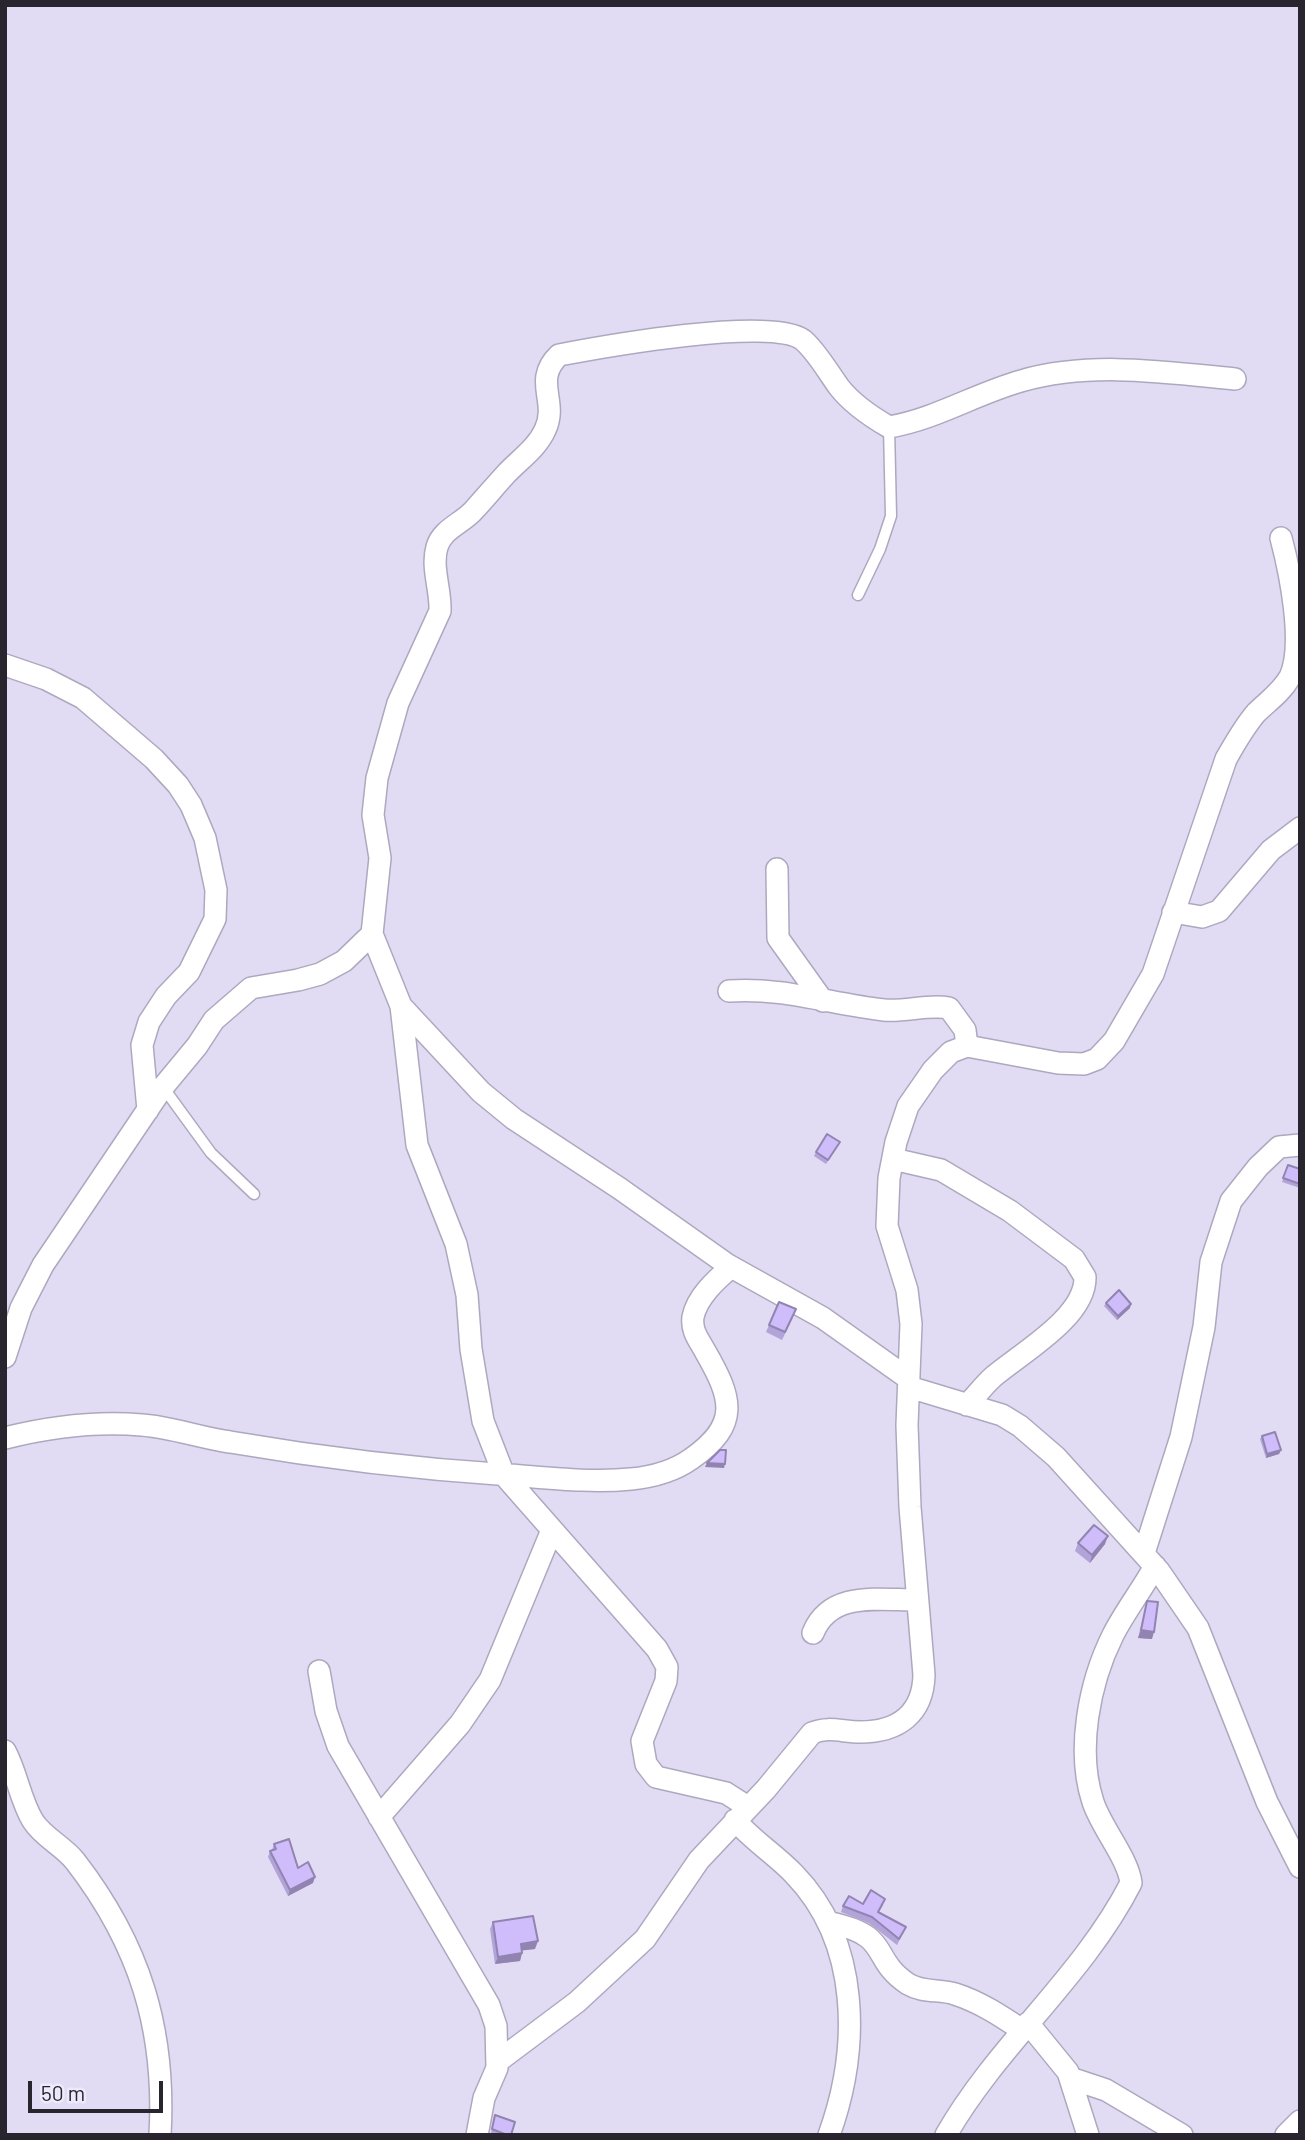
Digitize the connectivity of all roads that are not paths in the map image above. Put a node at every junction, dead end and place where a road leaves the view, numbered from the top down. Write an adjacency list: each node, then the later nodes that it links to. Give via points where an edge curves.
1 (1235, 379): 2 (street, via 1138,370 1081,371 1024,380 940,413)
2 (889, 427): 4 (lane, via 891,516); 9 (street, via 865,414 841,390 801,339 777,332 694,335 620,345 559,355 549,364 545,430 531,451 438,545 435,565 440,611 398,703 374,797 380,858)
3 (1281, 538): 8 (street, via 1296,598 1292,675 1242,732 1226,758)
4 (858, 595)
5 (5, 665): 15 (street, via 83,698 154,759 191,805 205,838 216,890 215,919 189,972 149,1022 142,1045)
6 (1300, 828): 8 (street, via 1271,850 1219,911 1202,917)
7 (777, 869): 11 (street, via 778,939)
8 (1173, 912): 13 (street, via 1153,974 1115,1041 1097,1059 1084,1064 1058,1063)
9 (372, 934): 12 (street); 14 (street, via 344,961 320,974 251,988 231,1002)
10 (729, 991): 11 (street, via 786,991)
11 (823, 1001): 13 (street, via 908,1011 948,1008 965,1030)
12 (401, 1006): 19 (street, via 456,1068 514,1119); 24 (street, via 417,1145 456,1244 483,1421)
13 (967, 1046): 17 (street, via 951,1052 933,1070 908,1106)
14 (163, 1087): 15 (street); 18 (lane, via 211,1153)
15 (148, 1110): 20 (street, via 43,1265 21,1308)
16 (1300, 1145): 26 (street, via 1279,1147 1231,1201 1211,1262 1204,1327)
17 (893, 1159): 21 (street, via 887,1226 907,1290); 22 (street, via 941,1170 1001,1205 1074,1259 1085,1277 1081,1299 1062,1322 991,1379)
18 (254, 1194)
19 (730, 1267): 21 (street, via 823,1318); 24 (street, via 697,1305 692,1320 729,1405 713,1441 673,1469 632,1479)
20 (5, 1357)
21 (909, 1383): 22 (street); 27 (street)
22 (967, 1405): 26 (street, via 1002,1415 1020,1426 1056,1457)
23 (5, 1438): 24 (street, via 41,1429 144,1424 327,1457)
24 (505, 1475): 25 (street)
25 (552, 1530): 31 (street, via 657,1649 667,1667 666,1681 642,1741 646,1764 656,1777 716,1790); 32 (street, via 490,1680 460,1724)
26 (1149, 1560): 33 (street, via 1198,1628 1267,1802); 35 (street, via 1112,1636 1088,1716 1084,1747 1092,1798 1130,1872 1131,1884 1077,1966)
27 (916, 1600): 28 (street, via 838,1605 819,1619); 31 (street, via 924,1675 924,1694 917,1709 901,1721 873,1731 823,1728 812,1733)
28 (813, 1633)
29 (319, 1671): 32 (street, via 338,1746)
30 (5, 1751): 39 (street, via 33,1821 74,1860 141,1973 155,2034 162,2099)
31 (742, 1814): 34 (street, via 751,1840 794,1874); 36 (street, via 699,1860 645,1938 578,2002)
32 (379, 1817): 36 (street, via 489,2005 496,2026)
33 (1300, 1867)
34 (831, 1923): 35 (street, via 866,1933 911,1985 952,1993); 41 (street, via 844,1966 849,2058)
35 (1025, 2026): 37 (street); 42 (street, via 995,2060)
36 (497, 2062): 40 (street)
37 (1070, 2078): 43 (street); 44 (street, via 1106,2090)
38 (1300, 2121): 45 (street)
39 (160, 2135)
40 (477, 2135)
41 (829, 2135)
42 (946, 2135)
43 (1088, 2135)
44 (1182, 2135)
45 (1286, 2135)

